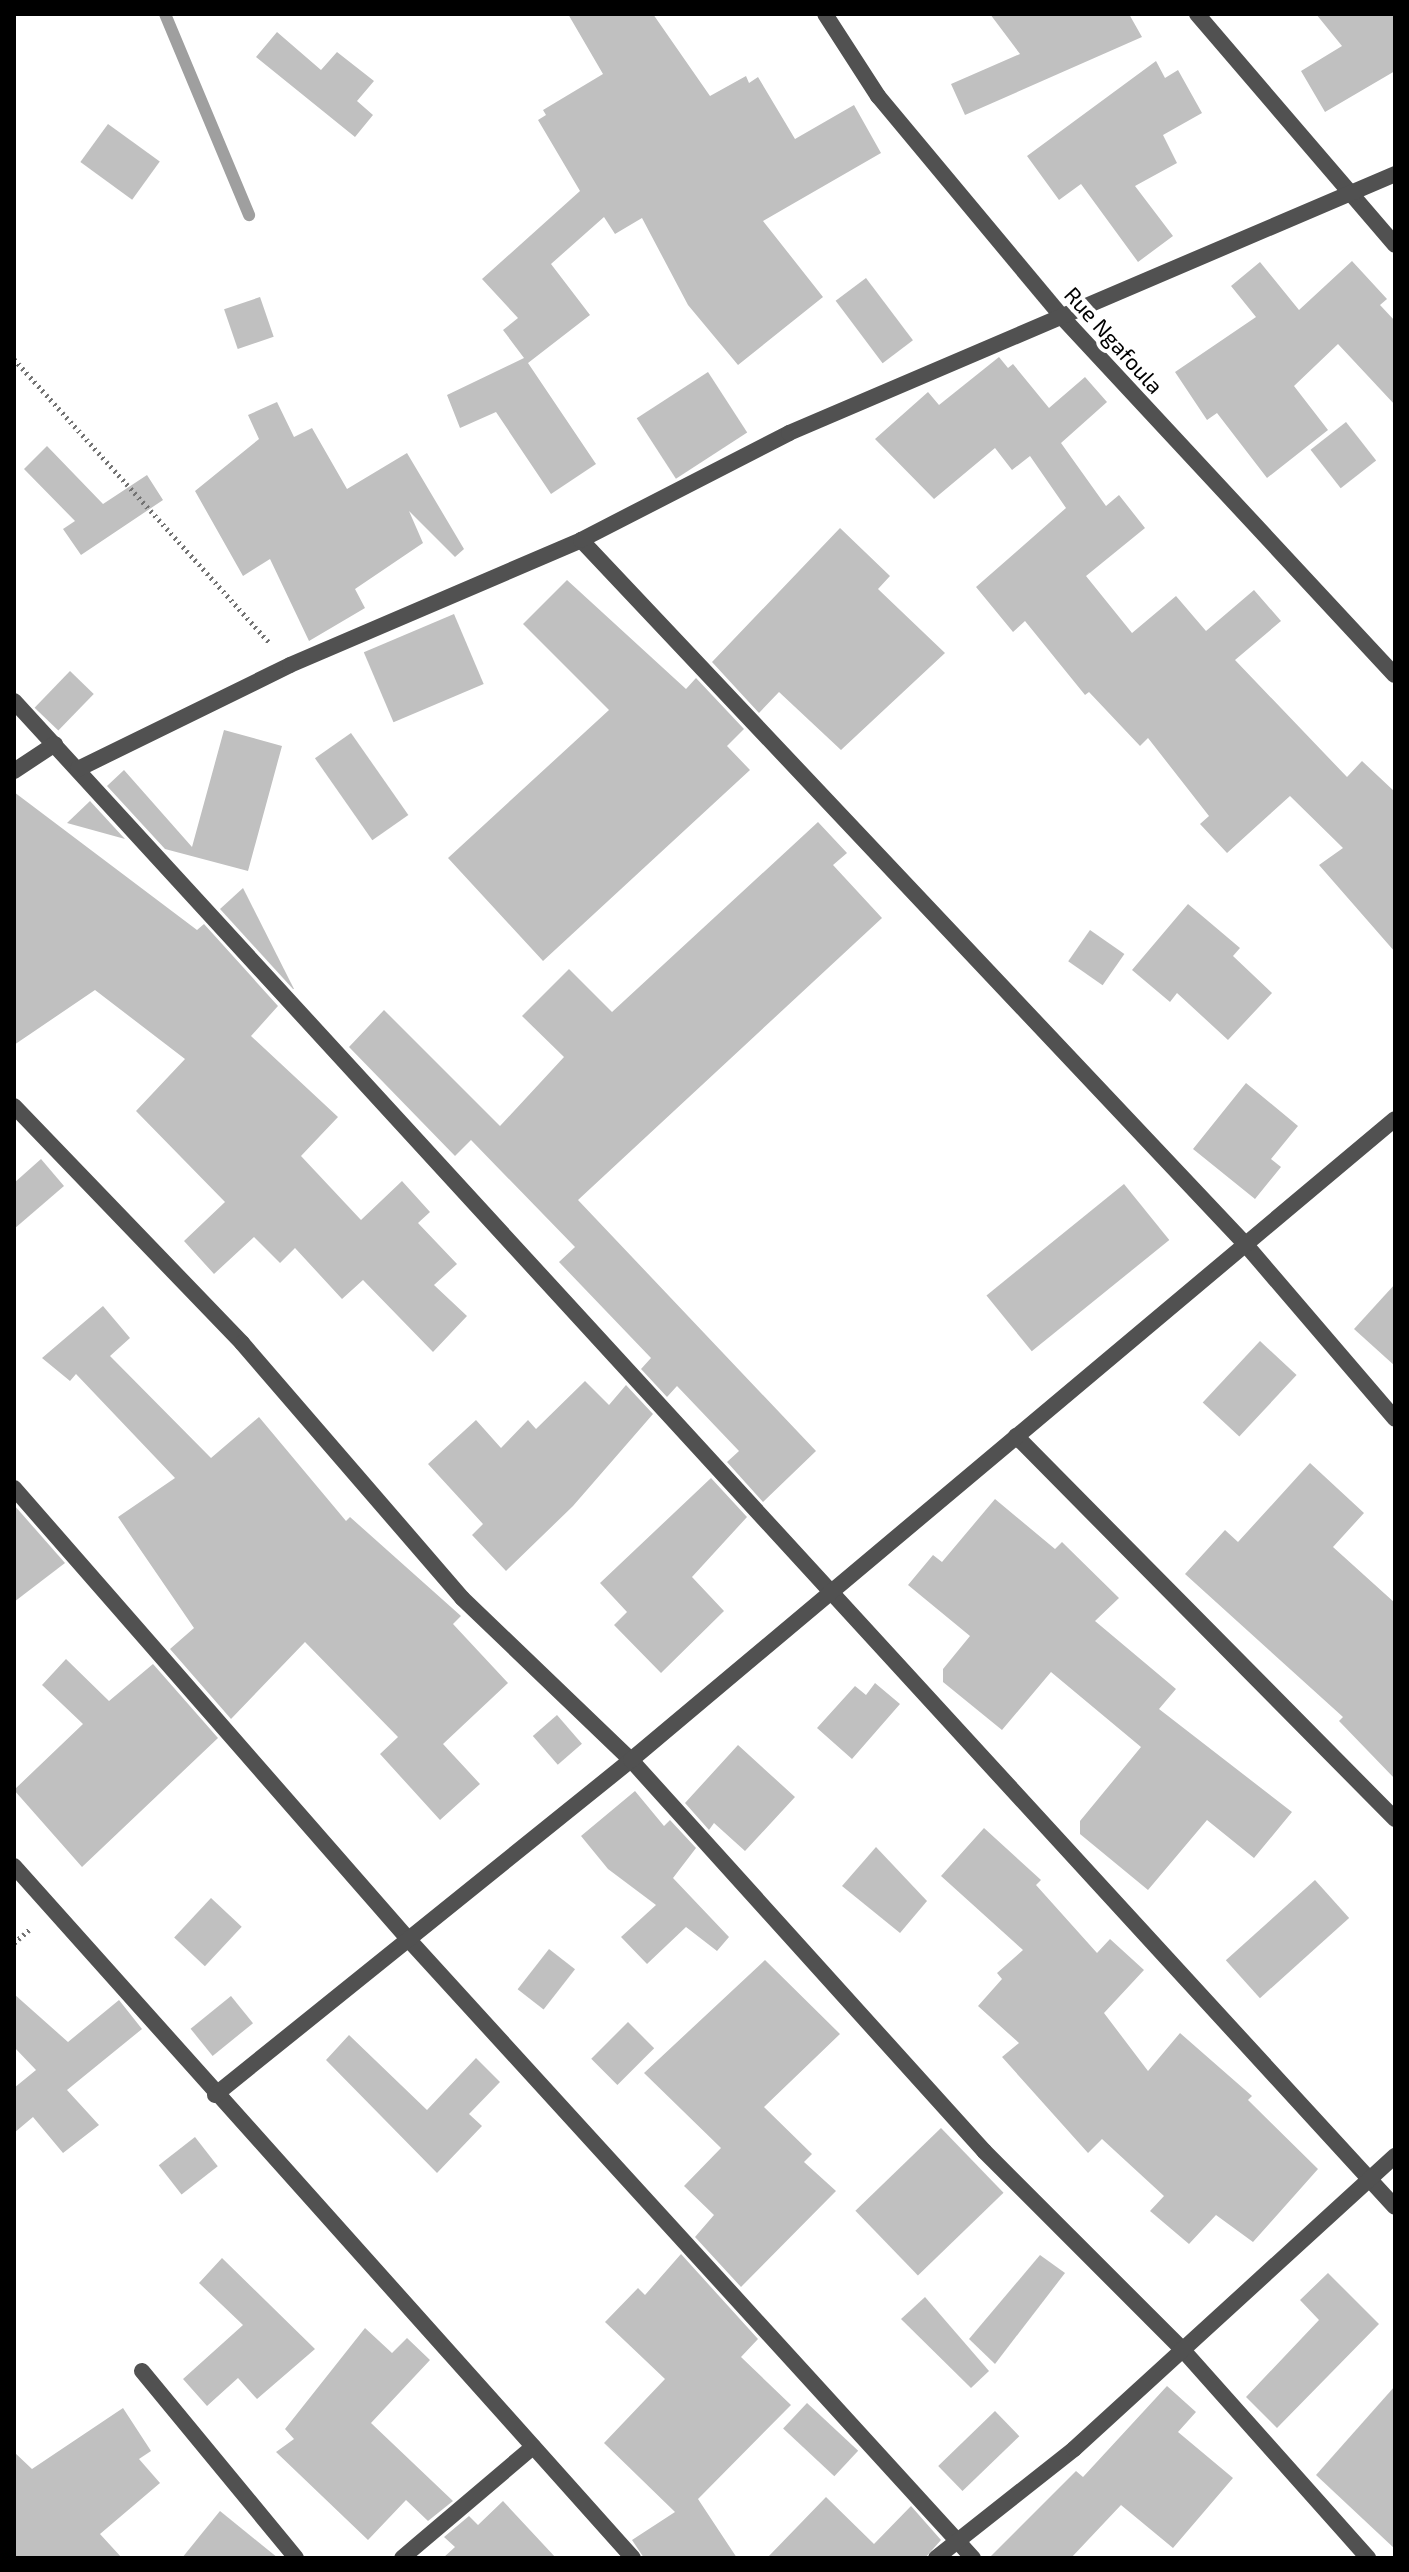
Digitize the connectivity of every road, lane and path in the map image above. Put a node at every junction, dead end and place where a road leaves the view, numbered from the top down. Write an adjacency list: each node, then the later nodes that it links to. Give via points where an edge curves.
1 (825, 14): 6 (street, Rue Ngafoula, via 878,96)
2 (1197, 14): 4 (street)
3 (1395, 174): 4 (street)
4 (1352, 194): 5 (street); 6 (street)
5 (1395, 245)
6 (1061, 316): 8 (street, via 789,433); 10 (street, Rue Ngafoula)
7 (14, 359): 9 (path)
8 (581, 540): 9 (street); 17 (street)
9 (290, 665): 13 (street)
10 (1395, 675)
11 (14, 701): 12 (street)
12 (55, 744): 13 (street); 14 (street)
13 (78, 769): 21 (street)
14 (14, 771)
15 (14, 1106): 22 (street, via 242,1343 462,1598)
16 (1395, 1119): 17 (street)
17 (1246, 1245): 18 (street); 19 (street)
18 (1395, 1419)
19 (1016, 1436): 21 (street); 23 (street)
20 (14, 1488): 25 (street)
21 (832, 1591): 22 (street); 28 (street)
22 (631, 1760): 25 (street); 30 (street, via 984,2151)
23 (1395, 1819)
24 (14, 1866): 26 (street)
25 (409, 1940): 26 (street); 33 (street)
26 (215, 2095): 32 (street, via 385,2274)
27 (1395, 2156): 28 (street)
28 (1370, 2180): 29 (street); 30 (street)
29 (1395, 2207)
30 (1182, 2349): 33 (street, via 1074,2449); 39 (street)
31 (142, 2371): 34 (street)
32 (533, 2447): 35 (street); 36 (street)
33 (955, 2538): 37 (street); 38 (street)
34 (296, 2558)
35 (402, 2558)
36 (633, 2558)
37 (936, 2558)
38 (973, 2558)
39 (1368, 2558)

